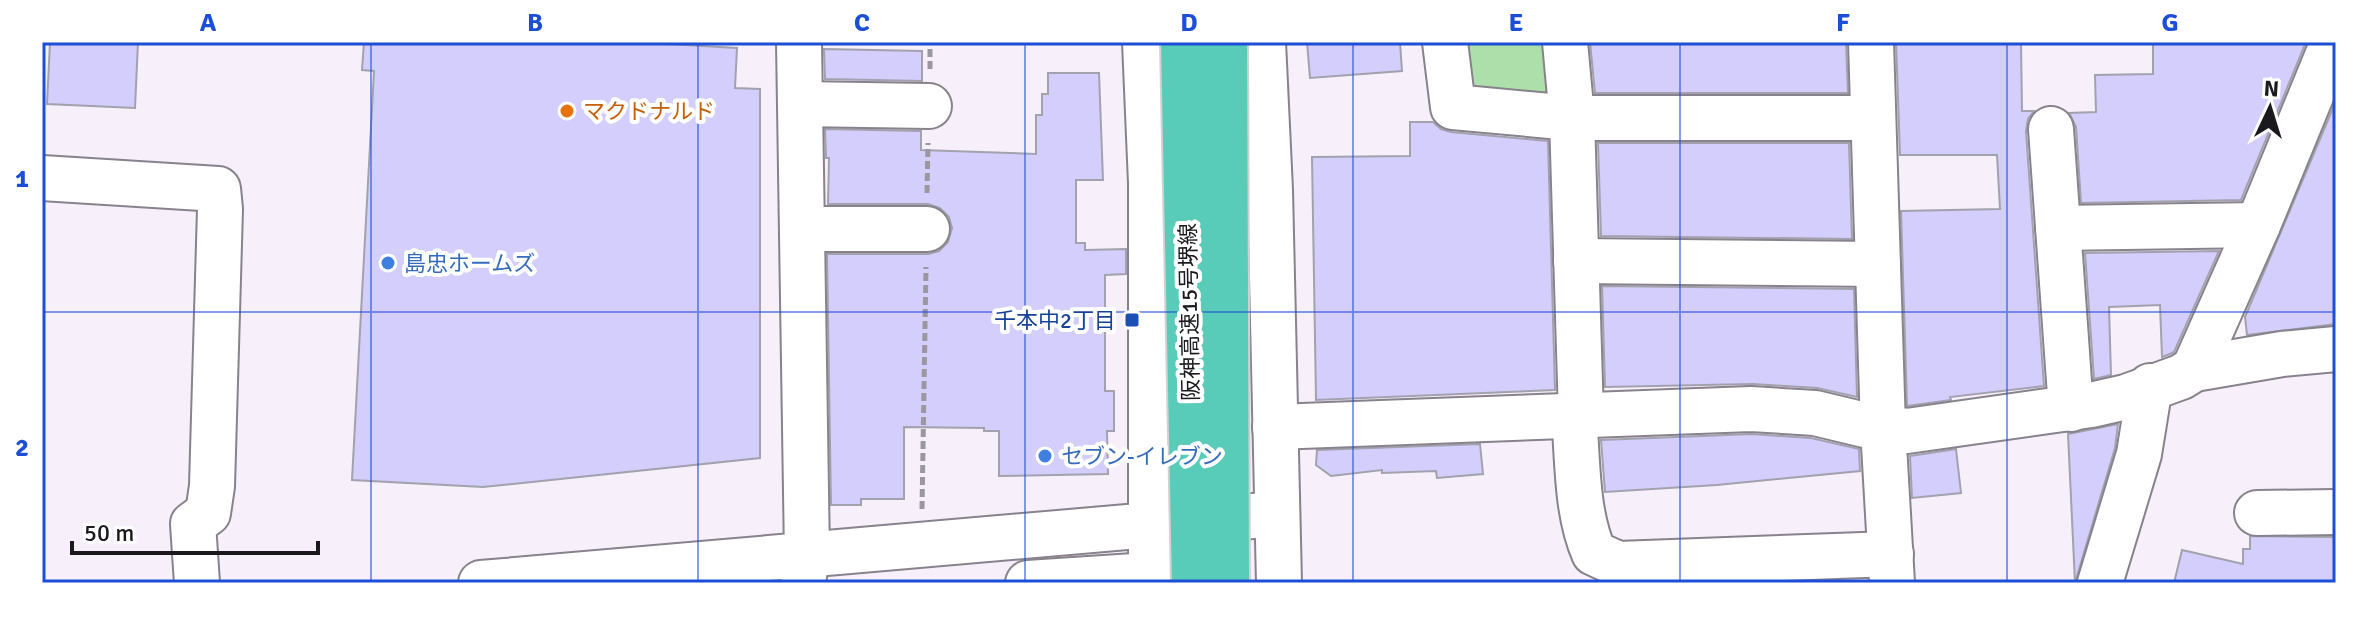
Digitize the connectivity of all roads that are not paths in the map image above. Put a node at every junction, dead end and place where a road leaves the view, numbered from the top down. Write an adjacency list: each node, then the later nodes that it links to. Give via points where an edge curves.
1 (799, 42): 10 (street)
2 (1145, 42): 32 (street, via 1151,183)
3 (1183, 42): 40 (highway, 阪神高速15号堺線, bridge)
4 (1225, 42): 41 (highway, 阪神高速15号堺線, bridge)
5 (1263, 42): 27 (street)
6 (1445, 42): 12 (street, via 1453,107)
7 (1565, 42): 12 (street)
8 (1871, 42): 13 (street)
9 (2333, 42): 16 (street)
10 (800, 104): 11 (street); 18 (street)
11 (929, 106)
12 (1572, 118): 13 (street); 20 (street)
13 (1873, 118): 21 (street)
14 (2051, 129): 17 (street)
15 (42, 178): 37 (street, via 218,189 212,486 208,513 193,524)
16 (2258, 225): 17 (street); 23 (street)
17 (2058, 228): 25 (street)
18 (802, 229): 19 (street); 34 (street)
19 (927, 229)
20 (1576, 261): 21 (street); 26 (street)
21 (1878, 264): 28 (street)
22 (2336, 349): 23 (street)
23 (2194, 369): 24 (street)
24 (2150, 386): 25 (street); 42 (street, via 2139,454)
25 (2071, 409): 28 (street, via 1907,431)
26 (1578, 416): 27 (street); 28 (street, via 1782,409); 33 (street, via 1583,516 1594,553 1606,559 1618,564)
27 (1275, 427): 31 (street)
28 (1883, 428): 33 (street)
29 (2336, 512): 30 (street)
30 (2257, 513)
31 (1277, 514): 32 (street); 35 (street)
32 (1150, 525): 34 (street, via 921,545); 36 (street)
33 (1891, 568)
34 (805, 569): 38 (street)
35 (1278, 575): 36 (street)
36 (1151, 579): 39 (street)
37 (197, 583)
38 (481, 583)
39 (1028, 583)
40 (1194, 583)
41 (1227, 583)
42 (2100, 583)

